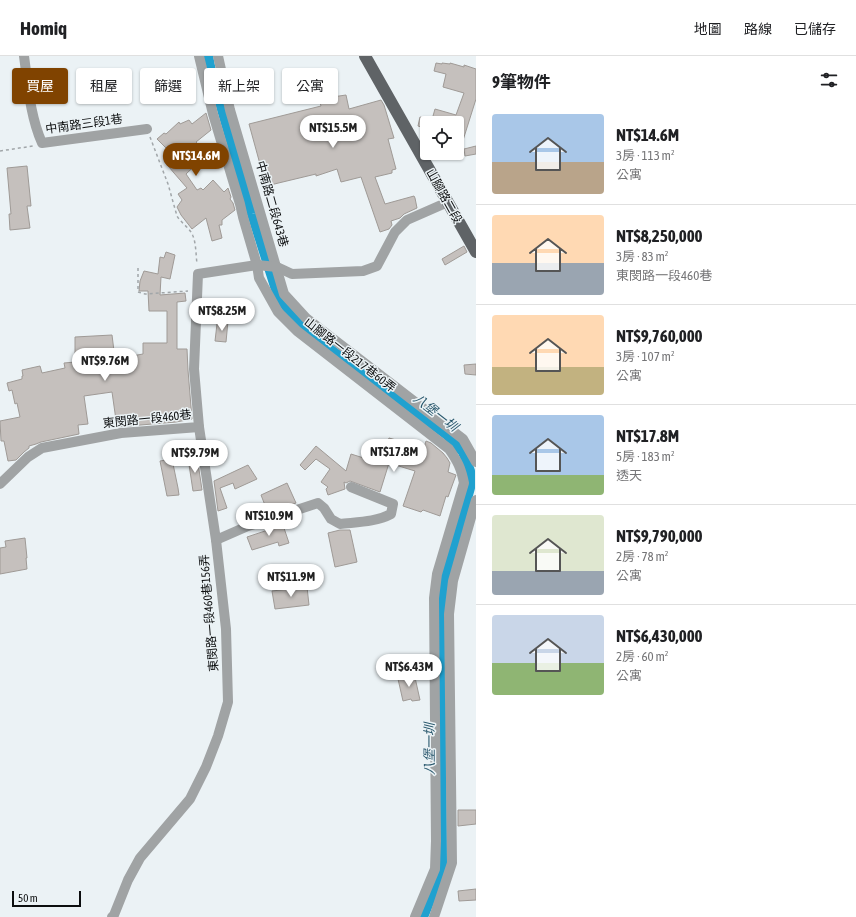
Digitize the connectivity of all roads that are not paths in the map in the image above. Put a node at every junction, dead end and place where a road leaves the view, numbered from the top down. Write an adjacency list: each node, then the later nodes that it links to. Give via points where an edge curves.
1 (24, 56): 5 (street, 中南路三段1巷, via 30,99 42,143)
2 (200, 56): 8 (street, 山腳路一段217巷60弄, via 213,114)
3 (218, 56): 9 (street, 中南路二段643巷, via 230,110)
4 (365, 56): 6 (main road, 山腳路二段)
5 (147, 129)
6 (448, 202): 7 (main road, 山腳路二段); 9 (street, via 407,220 396,232 377,266 363,271 292,274)
7 (476, 252)
8 (257, 264): 9 (street); 10 (street, 東閔路一段460巷, via 198,274 194,369); 17 (street, 山腳路一段217巷60弄, via 259,278 278,312 297,331 449,449 457,459 464,484 437,574 434,598 435,868)
9 (277, 267): 11 (street, 中南路二段643巷, via 284,294 306,318 463,439)
10 (199, 427): 12 (street, 東閔路一段460巷, via 121,433 42,448 28,457); 15 (street, 東閔路一段460巷156弄)
11 (476, 462)
12 (0, 484)
13 (351, 487): 15 (street, 東閔路一段460巷156弄, via 392,504 391,514 375,520 340,524 331,519 318,503 248,526)
14 (476, 500): 18 (street, via 453,581 449,614 452,863)
15 (216, 540): 16 (street, 東閔路一段460巷156弄, via 226,630 228,702 206,767 190,798 140,858)
16 (112, 917)
17 (415, 917)
18 (434, 917)

